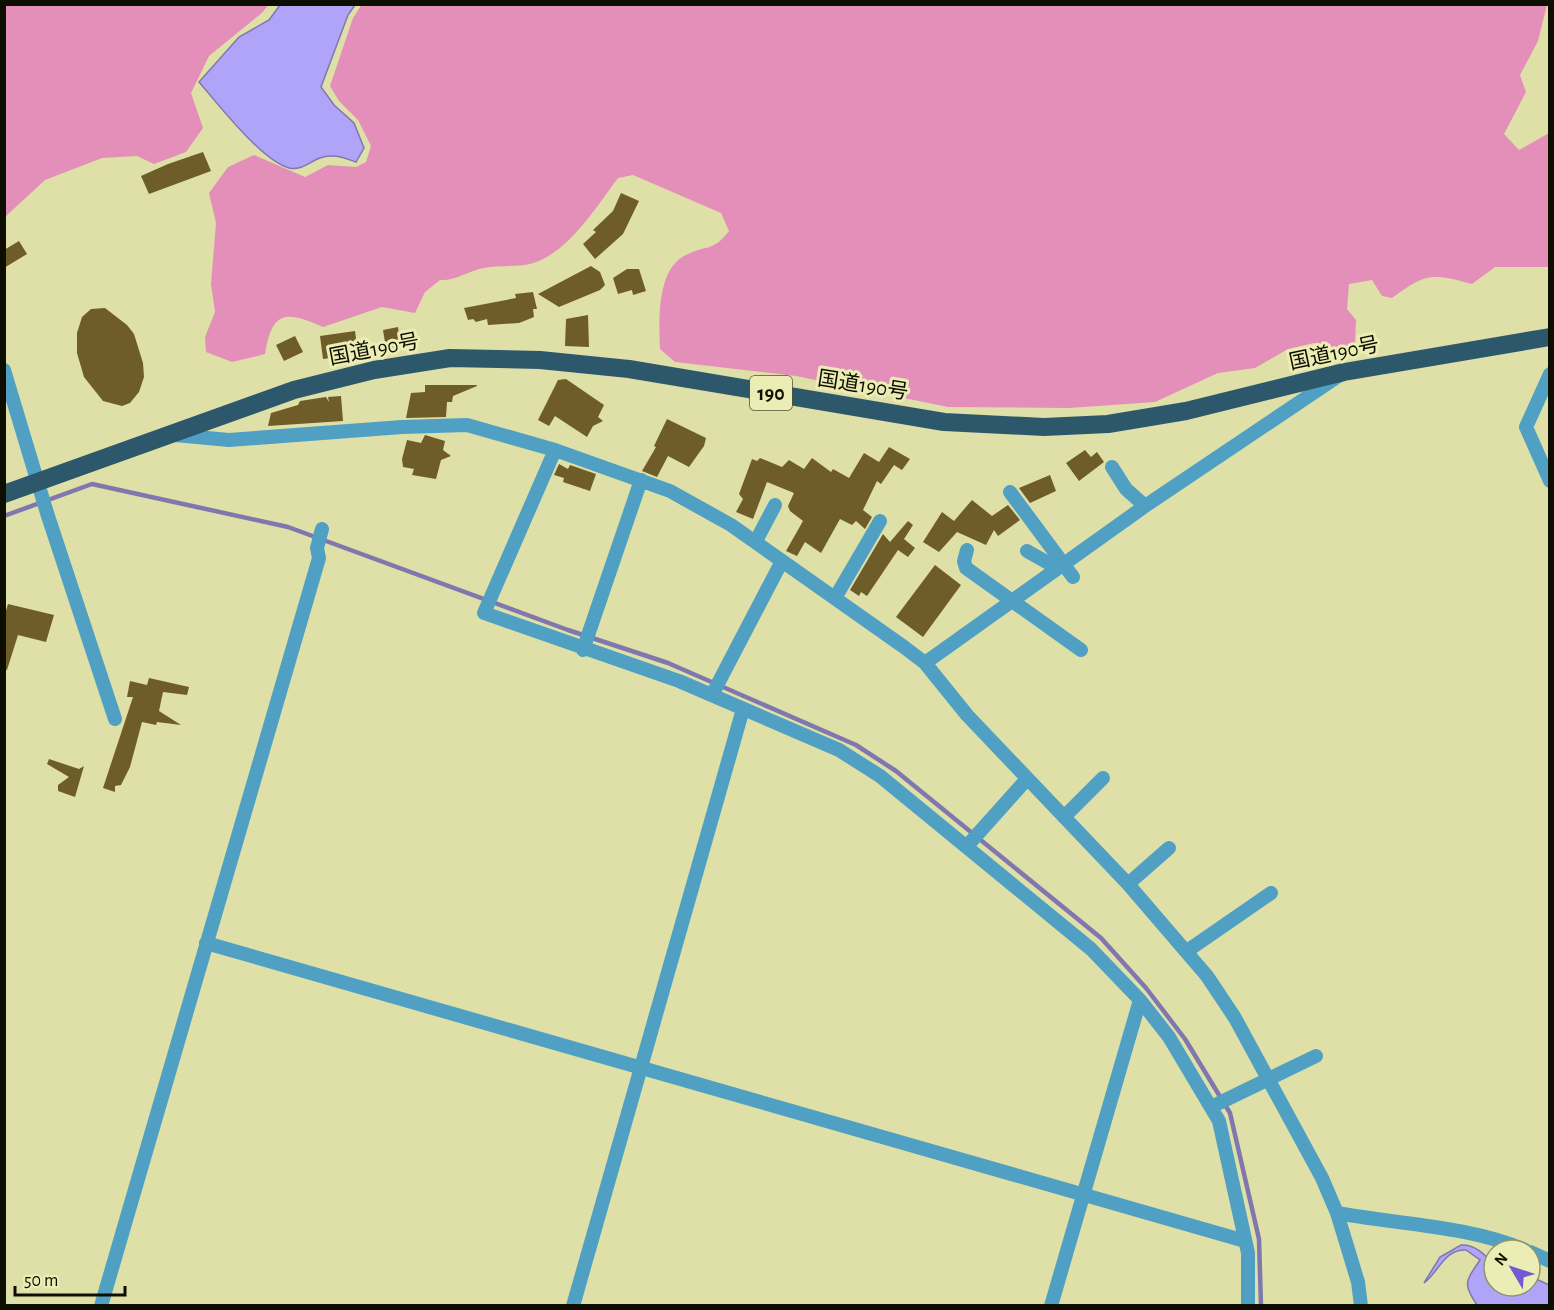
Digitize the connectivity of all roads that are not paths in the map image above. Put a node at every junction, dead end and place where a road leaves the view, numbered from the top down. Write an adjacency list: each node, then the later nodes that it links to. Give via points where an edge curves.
1 (1550, 337): 3 (highway, 国道190号 / 190)
2 (4, 370): 10 (street)
3 (1344, 372): 5 (highway, 国道190号 / 190, via 1186,411 1108,424 1034,427 944,422 628,369 540,360 450,358 327,381); 14 (street)
4 (1550, 374): 9 (street, via 1526,427)
5 (173, 434): 6 (street, via 229,440 467,425); 10 (highway, 国道190号 / 190)
6 (555, 450): 8 (street); 25 (street, via 484,613)
7 (1112, 467): 14 (street, via 1126,489)
8 (641, 480): 17 (street, via 670,491); 25 (street)
9 (1550, 481)
10 (38, 482): 12 (highway, 国道190号 / 190); 30 (street)
11 (1010, 492): 21 (street)
12 (4, 494)
13 (776, 505): 17 (street)
14 (1145, 506): 21 (street)
15 (880, 521): 23 (street)
16 (322, 529): 38 (street, via 317,548 319,558)
17 (756, 541): 20 (street)
18 (967, 550): 24 (street, via 966,568)
19 (1027, 551): 21 (street)
20 (782, 561): 23 (street); 28 (street)
21 (1060, 566): 22 (street); 24 (street)
22 (1073, 576)
23 (835, 598): 27 (street)
24 (1014, 602): 26 (street); 27 (street)
25 (583, 650): 28 (street)
26 (1081, 650)
27 (925, 663): 32 (street)
28 (712, 695): 29 (street)
29 (743, 709): 34 (street, via 838,750 863,765); 42 (street)
30 (115, 719)
31 (1103, 778): 33 (street)
32 (1026, 780): 33 (street); 34 (street)
33 (1064, 817): 36 (street)
34 (967, 846): 40 (street, via 1091,949)
35 (1169, 848): 36 (street)
36 (1128, 884): 39 (street)
37 (1271, 893): 39 (street)
38 (207, 943): 42 (street); 49 (street)
39 (1187, 951): 43 (street, via 1236,1018)
40 (1140, 1000): 44 (street, via 1169,1036); 45 (street)
41 (1316, 1056): 43 (street)
42 (641, 1069): 45 (street); 50 (street)
43 (1267, 1078): 44 (street); 46 (street)
44 (1211, 1107): 48 (street, via 1219,1120)
45 (1083, 1194): 48 (street); 51 (street)
46 (1337, 1213): 47 (street); 53 (street)
47 (1492, 1238)
48 (1245, 1241): 52 (street)
49 (101, 1305)
50 (573, 1305)
51 (1051, 1305)
52 (1248, 1305)
53 (1362, 1305)

